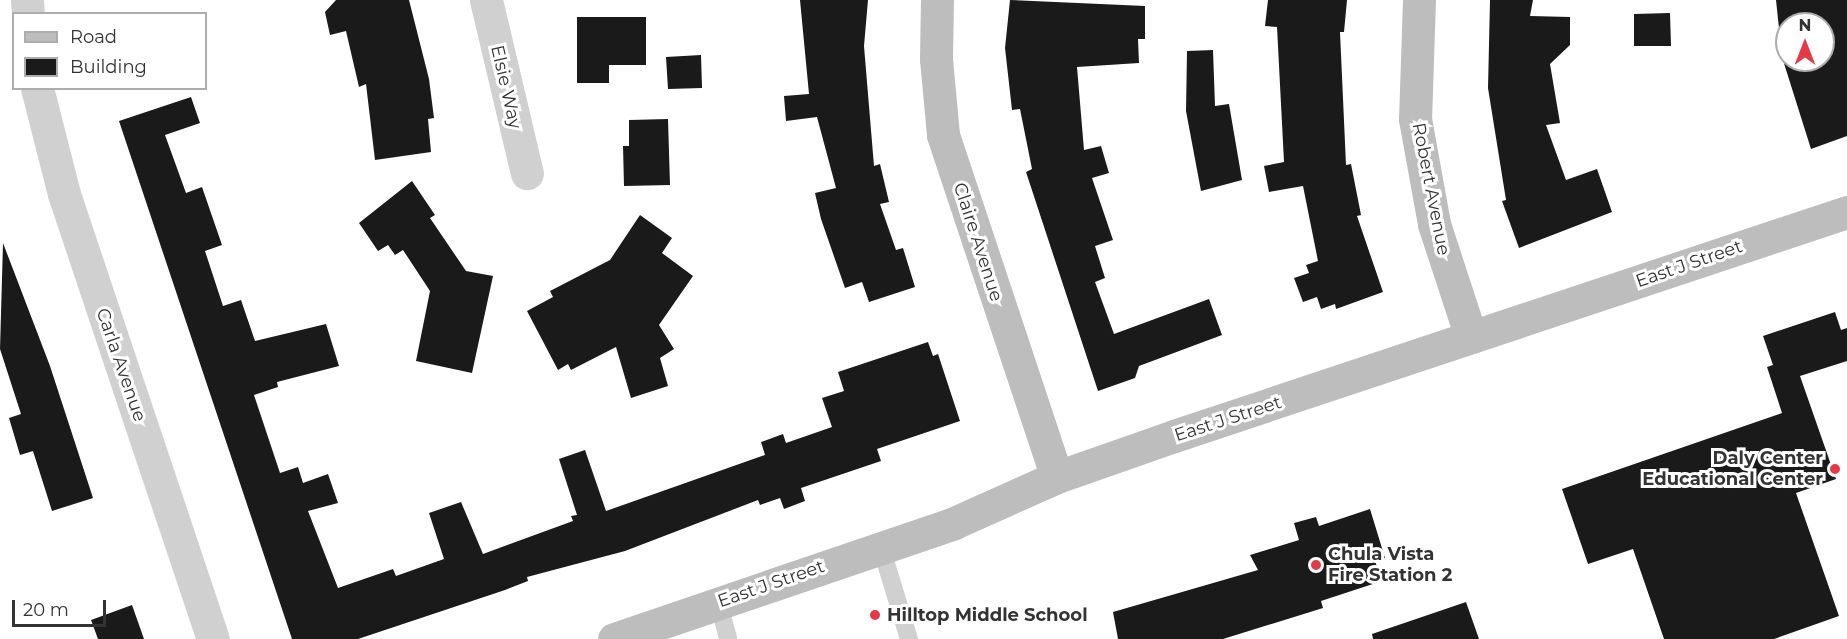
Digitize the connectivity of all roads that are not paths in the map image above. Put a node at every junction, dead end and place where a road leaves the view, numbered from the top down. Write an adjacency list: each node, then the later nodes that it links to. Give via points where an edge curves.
1 (486, 0): 5 (street, Elsie Way)
2 (937, 0): 8 (street, Claire Avenue, via 943,135)
3 (1419, 0): 7 (street, Robert Avenue, via 1415,119 1434,224)
4 (38, 90): 11 (street, Carla Avenue, via 64,195)
5 (527, 173)
6 (1847, 212): 7 (street, East J Street)
7 (1471, 337): 8 (street, East J Street)
8 (1057, 477): 9 (street, East J Street, via 954,523)
9 (881, 547): 10 (street, East J Street); 14 (lane)
10 (718, 601): 12 (street, East J Street); 13 (lane)
11 (213, 639)
12 (614, 639)
13 (728, 639)
14 (909, 639)

